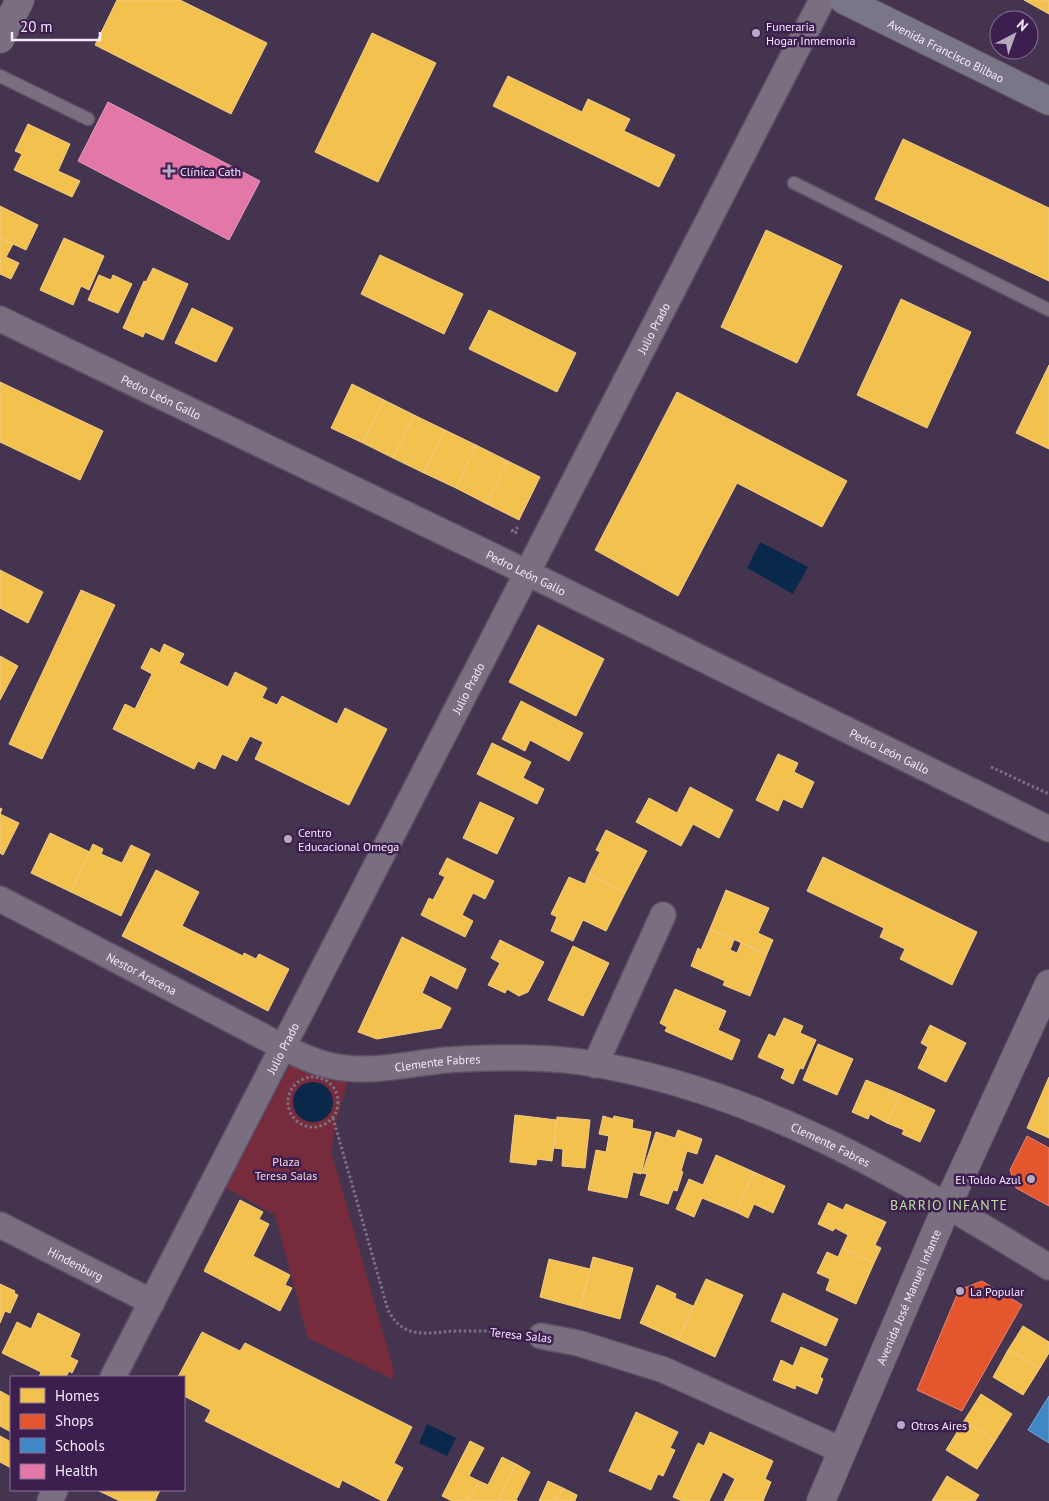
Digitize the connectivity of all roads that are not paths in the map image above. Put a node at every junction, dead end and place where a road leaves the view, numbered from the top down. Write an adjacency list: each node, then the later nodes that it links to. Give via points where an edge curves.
1 (20, 0): 4 (street)
2 (822, 0): 11 (street, Julio Prado)
3 (844, 0): 6 (main road, Avenida Francisco Bilbao)
4 (0, 39)
5 (0, 76): 7 (lane)
6 (1049, 102)
7 (88, 119)
8 (794, 183): 9 (lane)
9 (1049, 310)
10 (0, 319): 11 (street, Pedro León Gallo)
11 (527, 574): 12 (street, Pedro León Gallo); 16 (street, Julio Prado)
12 (1049, 829)
13 (0, 899): 16 (street, Nestor Aracena)
14 (663, 915): 17 (street)
15 (1049, 984): 18 (street, Avenida José Manuel Infante)
16 (283, 1047): 17 (street, Clemente Fabres, via 312,1060 344,1068 520,1058); 21 (street, Julio Prado)
17 (595, 1065): 18 (street, Clemente Fabres, via 635,1071 769,1114 852,1154)
18 (946, 1206): 20 (street, Clemente Fabres); 24 (street, Avenida José Manuel Infante)
19 (0, 1225): 21 (street, Hindenburg)
20 (1049, 1267)
21 (152, 1302): 23 (street, Julio Prado)
22 (542, 1336): 24 (street, Teresa Salas, via 578,1343 664,1370)
23 (114, 1376)
24 (841, 1450): 25 (street, Avenida José Manuel Infante)
25 (821, 1501)

